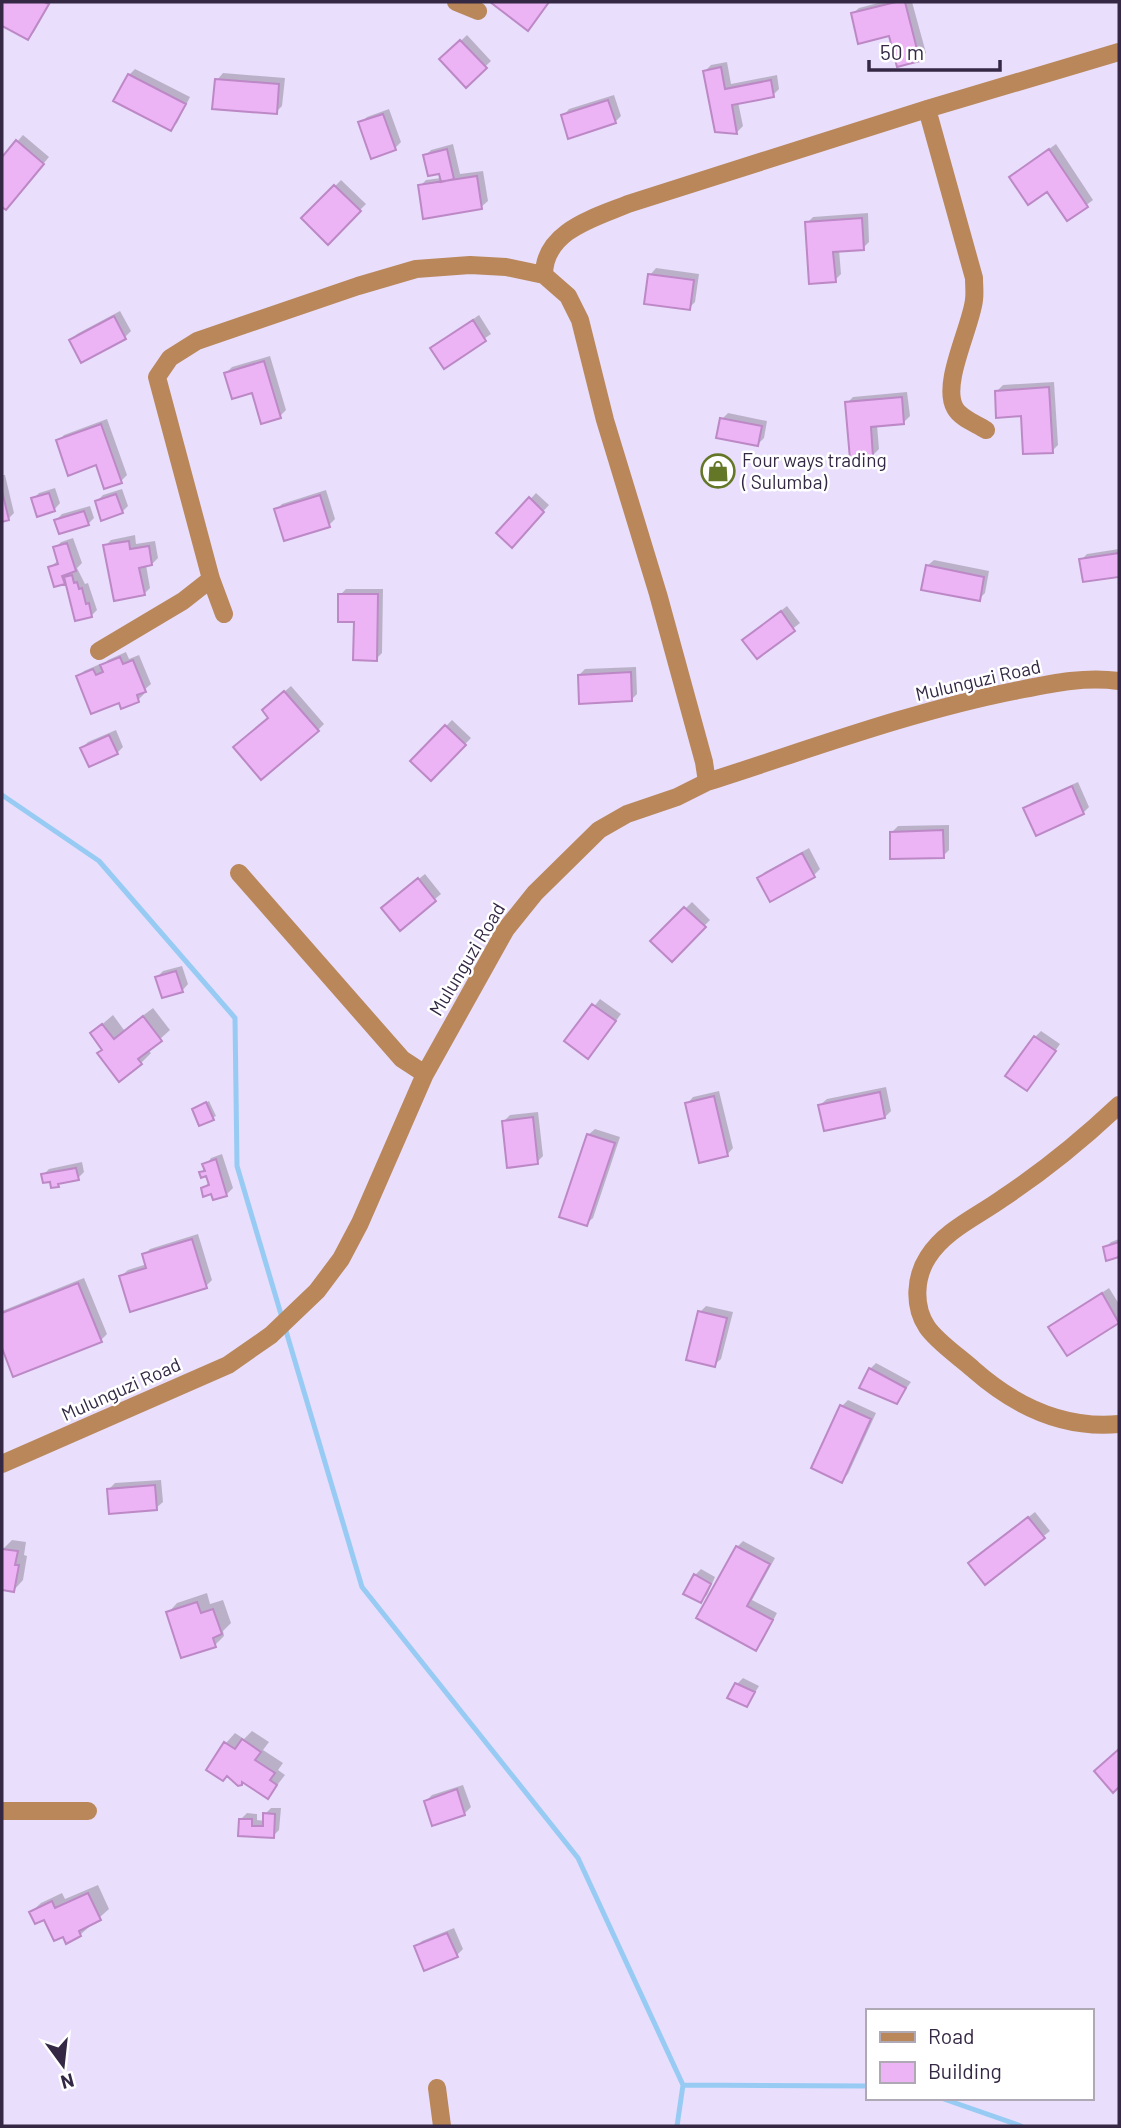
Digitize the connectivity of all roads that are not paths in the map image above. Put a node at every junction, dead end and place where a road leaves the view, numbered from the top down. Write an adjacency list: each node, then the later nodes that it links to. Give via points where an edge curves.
1 (456, 2): 2 (street)
2 (478, 11)
3 (1119, 52): 4 (street)
4 (927, 109): 5 (street, via 691,182 587,220 552,244); 6 (street, via 974,278 974,301 951,393 960,414)
5 (544, 275): 7 (street, via 470,265 416,270 197,341 170,358 157,377); 11 (street, via 568,296 580,320 605,420 659,594)
6 (986, 430)
7 (212, 579): 8 (street); 9 (street)
8 (224, 614)
9 (99, 651)
10 (1119, 681): 11 (street, Mulunguzi Road, via 1086,678 987,697)
11 (707, 782): 13 (street, Mulunguzi Road, via 599,830 535,893 494,948)
12 (239, 873): 13 (street, via 402,1059)
13 (425, 1074): 16 (street, Mulunguzi Road, via 341,1259 317,1292 271,1335 228,1365)
14 (1119, 1105): 15 (street, via 1070,1150 945,1236 928,1256 917,1282 919,1309 927,1328 992,1385 1022,1405 1059,1420)
15 (1119, 1424)
16 (2, 1464)
17 (2, 1811): 18 (street)
18 (88, 1811)
19 (437, 2088): 20 (street)
20 (442, 2126)

